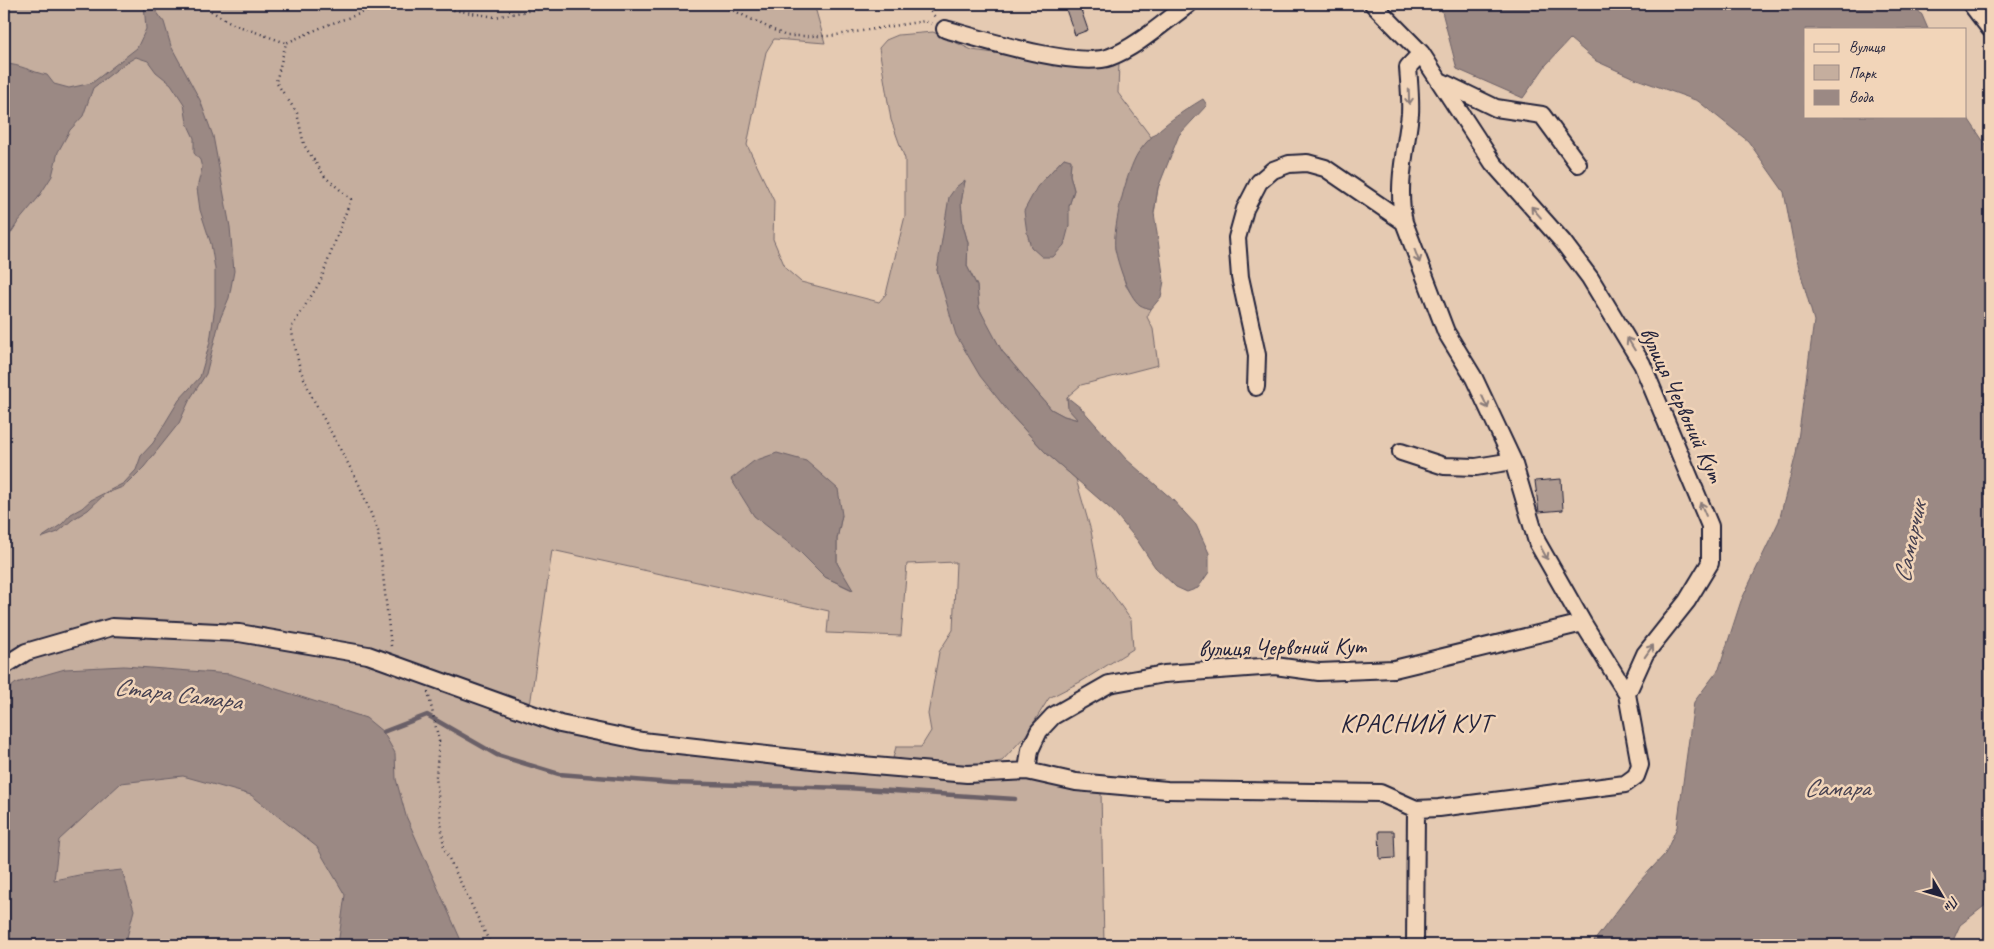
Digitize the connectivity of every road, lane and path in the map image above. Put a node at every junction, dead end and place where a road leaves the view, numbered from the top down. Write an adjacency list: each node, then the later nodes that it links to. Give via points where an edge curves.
1 (414, 4): 11 (path, via 371,10)
2 (420, 4): 3 (path, via 495,17)
3 (565, 4)
4 (720, 4): 9 (path, via 786,36 830,36 925,21)
5 (1189, 4): 9 (street, via 1129,48 1109,58 1088,61 1023,50)
6 (1373, 4): 12 (street, вулиця Червоний Кут)
7 (1971, 4): 10 (street)
8 (211, 11): 11 (path, via 233,24)
9 (945, 29)
10 (1990, 29)
11 (286, 43): 20 (path, via 276,82 296,113 304,145 326,177 351,199 320,282 291,328 300,369 358,482 378,531)
12 (1421, 53): 13 (street, вулиця Червоний Кут); 15 (street, one-way to 15, via 1408,67 1410,112 1400,203)
13 (1440, 81): 14 (street, via 1496,108 1542,115); 23 (street, вулиця Червоний Кут, one-way to 13, via 1646,654 1687,601 1710,563 1710,526 1642,364 1614,316 1563,242 1494,163)
14 (1578, 164)
15 (1404, 222): 16 (street, via 1325,168 1307,163 1273,170 1259,182 1245,209 1237,238 1240,277 1257,355); 18 (street, one-way to 18, via 1446,332 1474,378)
16 (1256, 387)
17 (1401, 452): 18 (street, via 1444,466 1476,467)
18 (1513, 461): 19 (street, one-way to 19, via 1537,542)
19 (1583, 623): 23 (street); 24 (street, вулиця Червоний Кут, via 1394,668 1319,672 1275,666 1164,674 1109,684 1052,716 1039,731 1030,750)
20 (394, 664): 21 (street, via 368,655 239,633 112,627 26,652); 22 (street)
21 (4, 666)
22 (425, 676): 24 (street, via 560,724 642,740 957,773); 26 (path, via 439,741 436,777 444,848)
23 (1627, 694): 25 (street, via 1640,765 1636,776 1625,784)
24 (1027, 771): 25 (street, via 1076,782 1166,790 1380,793)
25 (1416, 809): 27 (street)
26 (491, 945)
27 (1415, 945)

